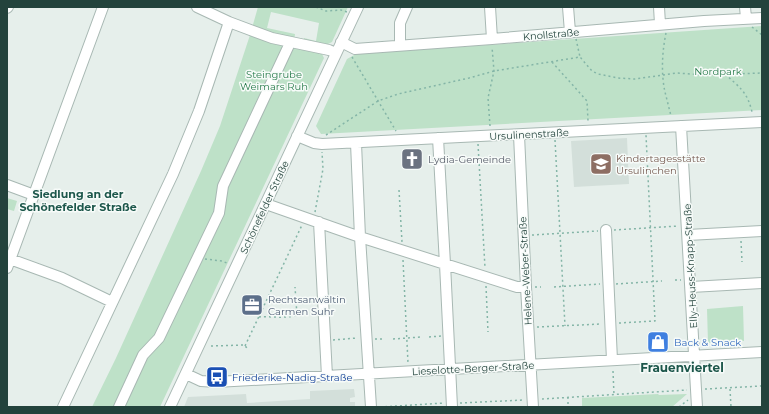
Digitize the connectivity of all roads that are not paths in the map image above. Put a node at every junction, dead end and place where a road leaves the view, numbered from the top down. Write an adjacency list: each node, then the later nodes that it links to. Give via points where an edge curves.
1 (103, 7): 26 (street)
2 (198, 7): 11 (street)
3 (358, 7): 15 (street, Schönefelder Straße)
4 (407, 7): 17 (street, via 400,23)
5 (490, 7): 14 (street)
6 (568, 7): 13 (street)
7 (659, 7): 12 (street)
8 (745, 7): 9 (street)
9 (746, 18): 10 (street, Knollstraße); 12 (street, Knollstraße)
10 (762, 18)
11 (228, 22): 16 (street); 38 (street, via 199,111 183,150)
12 (664, 26): 13 (street, Knollstraße)
13 (572, 32): 14 (street, Knollstraße)
14 (492, 39): 17 (street, Knollstraße)
15 (341, 42): 17 (street, Knollstraße, via 355,49); 18 (street, Schönefelder Straße)
16 (290, 43): 18 (street); 50 (street, via 223,186 219,213 159,338 143,355)
17 (400, 46)
18 (336, 53): 22 (street, Schönefelder Straße)
19 (762, 122): 20 (street, Ursulinenstraße)
20 (682, 126): 21 (street, Ursulinenstraße); 31 (street, Elly-Heuss-Knapp-Straße)
21 (519, 135): 23 (street, Ursulinenstraße); 37 (street, Helene-Weber-Straße)
22 (297, 136): 24 (street, Ursulinenstraße, via 319,144); 27 (street, Schönefelder Straße)
23 (438, 138): 24 (street, Ursulinenstraße); 34 (street)
24 (356, 143): 32 (street)
25 (7, 186): 26 (street)
26 (34, 195): 33 (street)
27 (266, 204): 28 (street); 44 (street, Schönefelder Straße)
28 (312, 220): 32 (street); 46 (street, via 323,301)
29 (606, 230): 41 (street)
30 (762, 231): 31 (street)
31 (688, 235): 36 (street, Elly-Heuss-Knapp-Straße)
32 (360, 236): 34 (street); 45 (street)
33 (9, 264): 38 (street, via 62,278)
34 (445, 264): 37 (street); 43 (street)
35 (762, 283): 36 (street)
36 (691, 287): 40 (street, Elly-Heuss-Knapp-Straße)
37 (526, 288): 42 (street, Helene-Weber-Straße)
38 (112, 302): 49 (street)
39 (762, 352): 40 (street, Lieselotte-Berger-Straße)
40 (694, 355): 41 (street, Lieselotte-Berger-Straße); 53 (street, Elly-Heuss-Knapp-Straße)
41 (612, 360): 42 (street, Lieselotte-Berger-Straße)
42 (531, 364): 43 (street, Lieselotte-Berger-Straße); 47 (street, Helene-Weber-Straße)
43 (450, 369): 45 (street, Lieselotte-Berger-Straße); 48 (street)
44 (186, 374): 46 (street, Lieselotte-Berger-Straße, via 201,381 216,382); 51 (street, Schönefelder Straße)
45 (369, 374): 46 (street, Lieselotte-Berger-Straße); 52 (street)
46 (328, 376)
47 (533, 403)
48 (451, 405)
49 (63, 407)
50 (119, 407)
51 (170, 407)
52 (370, 407)
53 (697, 407)

